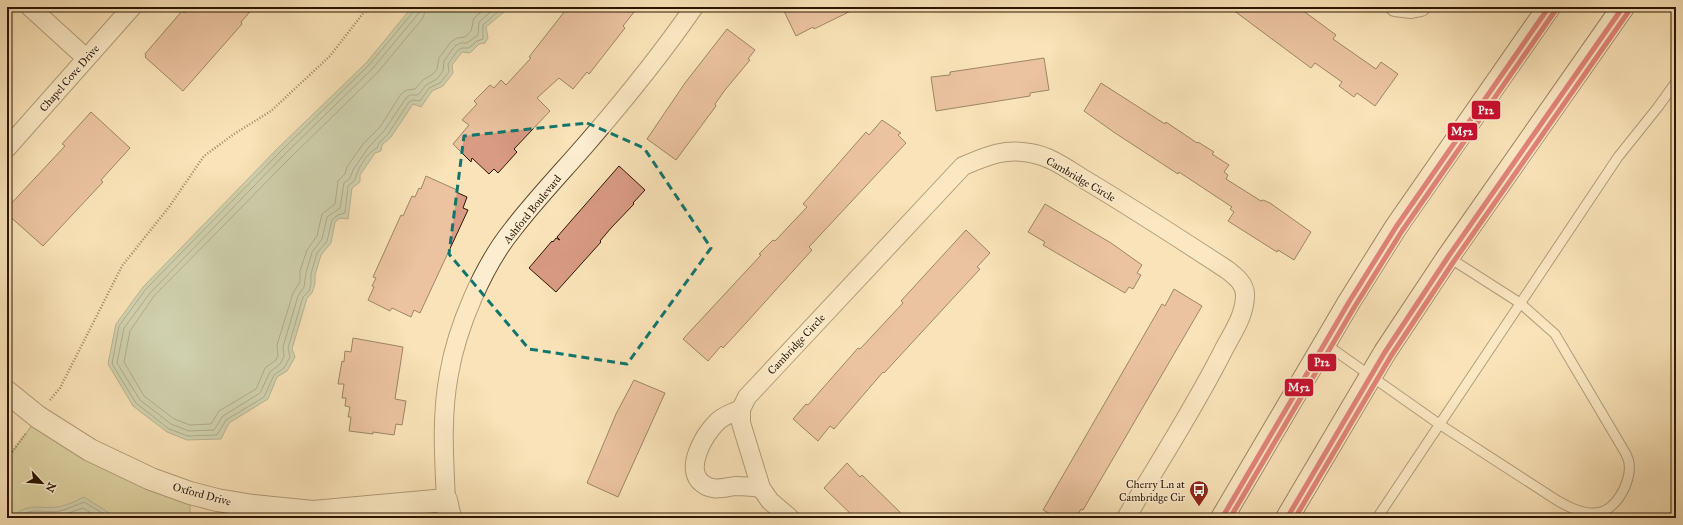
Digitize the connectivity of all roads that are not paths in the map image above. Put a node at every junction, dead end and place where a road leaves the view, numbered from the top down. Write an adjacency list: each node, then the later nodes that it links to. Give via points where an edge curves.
1 (30, 7): 8 (street)
2 (132, 7): 8 (street, Chapel Cove Drive)
3 (694, 7): 19 (street, Ashford Boulevard, via 665,49 624,100 512,230 478,287 462,322 448,374 444,440)
4 (1395, 7): 5 (street)
5 (1422, 7)
6 (1549, 7): 13 (main road, via 1396,226)
7 (1624, 7): 11 (main road)
8 (86, 58): 10 (street, Chapel Cove Drive)
9 (1676, 82): 12 (lane, via 1618,157)
10 (7, 148)
11 (1448, 257): 12 (lane); 14 (main road)
12 (1520, 303): 17 (lane); 17 (lane, via 1556,334 1626,454 1629,463 1627,484 1616,502 1607,510 1594,514 1578,511 1558,501)
13 (1324, 343): 14 (lane); 23 (main road)
14 (1371, 376): 17 (lane); 24 (main road)
15 (7, 392): 20 (main road, Oxford Drive, via 67,437 151,479 217,500)
16 (741, 410): 18 (street, via 741,423); 18 (street, via 716,422 695,461 695,472 702,484 712,489 735,486); 22 (street, Cambridge Circle, via 747,397 963,166 1000,152 1032,153 1062,166 1226,268 1244,287 1244,305 1240,318 1210,377)
17 (1439, 424): 25 (lane)
18 (761, 488): 21 (street, via 770,501)
19 (448, 509): 20 (main road, Oxford Drive)
20 (313, 515)
21 (790, 518)
22 (1126, 518)
23 (1222, 518)
24 (1287, 518)
25 (1377, 518)

